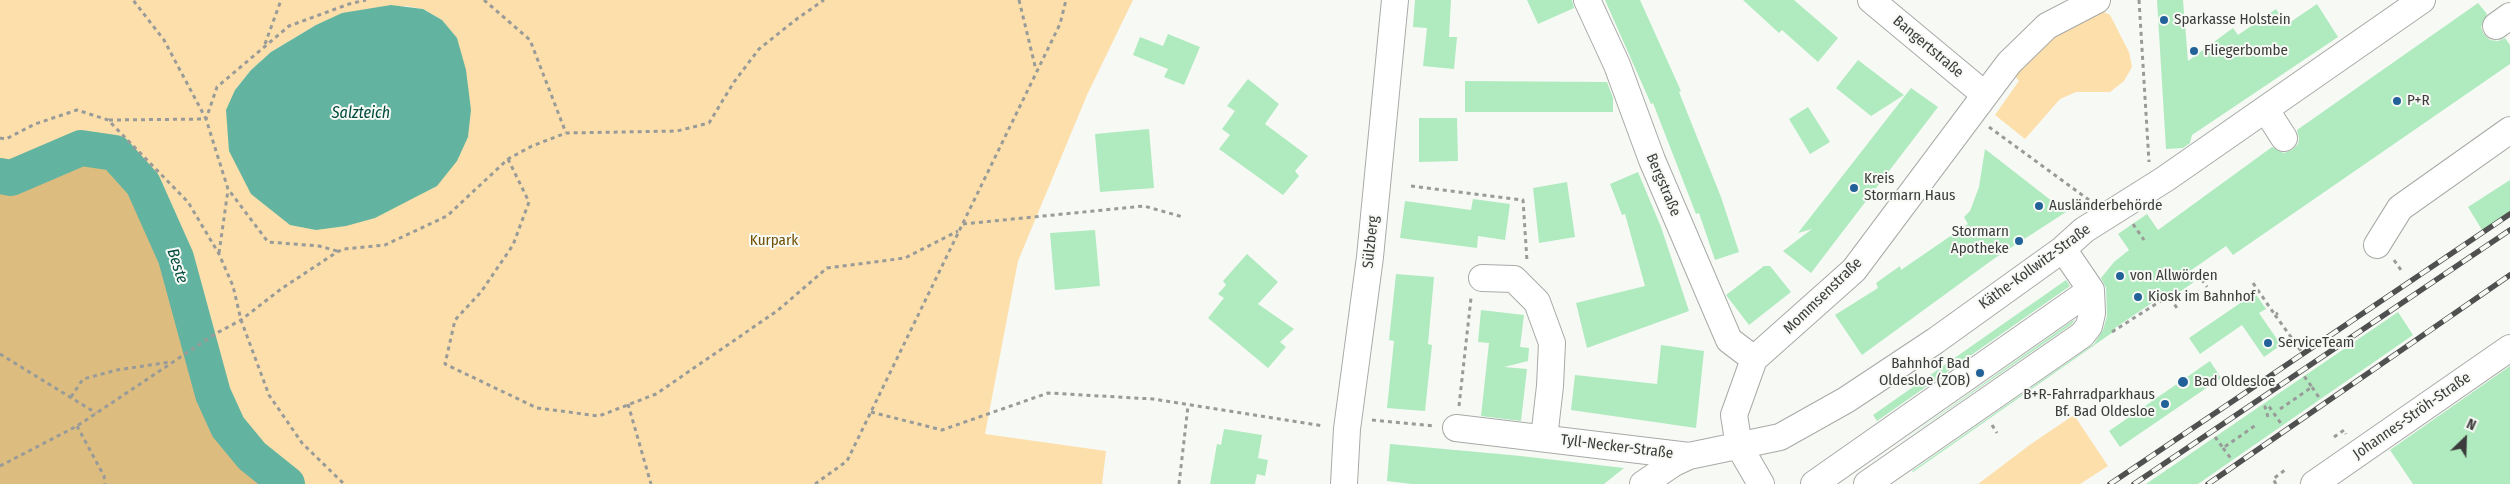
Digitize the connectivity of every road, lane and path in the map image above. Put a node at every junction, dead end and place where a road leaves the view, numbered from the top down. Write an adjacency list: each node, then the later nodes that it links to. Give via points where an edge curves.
1 (133, 0): 18 (path, via 164,40)
2 (281, 0): 14 (path)
3 (366, 0): 14 (path, via 289,26)
4 (484, 0): 21 (path, via 530,40)
5 (824, 0): 21 (path, via 759,49 709,123 677,131)
6 (1019, 0): 15 (path)
7 (1066, 0): 15 (path, via 1060,24)
8 (1395, 0): 62 (street, Sülzberg, via 1370,257)
9 (1587, 0): 50 (street, Bergstraße, via 1730,340)
10 (1871, 0): 16 (street, Bangertstraße)
11 (2098, 0): 16 (street, Mommsenstraße, via 2047,26 2004,68)
12 (2139, 0): 27 (path)
13 (2422, 0): 17 (street, Käthe-Kollwitz-Straße)
14 (265, 46): 18 (path, via 217,87)
15 (1036, 71): 31 (path)
16 (1984, 94): 50 (street, Mommsenstraße, via 1854,270)
17 (2266, 110): 24 (street); 27 (street, Käthe-Kollwitz-Straße)
18 (206, 119): 19 (path); 28 (path)
19 (108, 120): 23 (path, via 77,110 35,124 6,139); 37 (path, via 188,202)
20 (2510, 130): 34 (street, via 2400,208)
21 (566, 134): 25 (path)
22 (2000, 136): 29 (path, via 2097,205)
23 (0, 138)
24 (2284, 138)
25 (508, 159): 36 (path, via 447,216 385,245); 56 (path, via 529,202 513,245 481,292 455,320 446,364 537,408 599,416)
26 (1411, 186): 40 (path, via 1523,200 1527,263)
27 (2150, 187): 29 (street, Käthe-Kollwitz-Straße)
28 (228, 189): 36 (path, via 268,242 319,246); 37 (path)
29 (2119, 207): 33 (path); 35 (street, Käthe-Kollwitz-Straße)
30 (1183, 217): 31 (path, via 1144,206)
31 (963, 224): 32 (path)
32 (958, 232): 56 (path, via 905,258 827,268 777,311 656,394); 59 (path)
33 (2144, 240)
34 (2377, 245)
35 (2063, 248): 43 (street); 69 (street, Käthe-Kollwitz-Straße, via 1846,400 1780,437)
36 (337, 252): 45 (path, via 280,289)
37 (219, 254): 45 (path, via 233,286)
38 (2190, 277): 42 (path, via 2197,273)
39 (1482, 278): 40 (street); 66 (path, via 1469,300)
40 (1514, 279): 68 (street, Tyll-Necker-Straße, via 1536,302 1552,343)
41 (2253, 283): 48 (path)
42 (2207, 287)
43 (2091, 290): 83 (street); 84 (street, via 2092,313 2082,335)
44 (2177, 308): 46 (path, via 2170,296)
45 (241, 320): 51 (path); 76 (path, via 269,395 302,443)
46 (2120, 329)
47 (2510, 348): 86 (street, Johannes-Ströh-Straße)
48 (2301, 351)
49 (0, 354): 54 (path)
50 (1754, 359): 69 (street, Mommsenstraße, via 1734,415)
51 (173, 362): 54 (path, via 117,370 83,379); 60 (path)
52 (2304, 376): 53 (path)
53 (2312, 387): 55 (path); 58 (path)
54 (71, 397): 60 (path)
55 (2320, 399)
56 (628, 404): 77 (path)
57 (1188, 406): 59 (path, via 1153,399 1048,393 942,430); 62 (path); 79 (path)
58 (2280, 409)
59 (871, 412): 78 (path, via 847,461)
60 (96, 413): 65 (path)
61 (2268, 417): 64 (path, via 2267,403)
62 (1359, 424): 66 (path); 80 (street, Sülzberg)
63 (2256, 425): 70 (path)
64 (2282, 425)
65 (77, 426): 73 (path); 75 (path, via 104,476)
66 (1456, 428): 68 (street, Tyll-Necker-Straße)
67 (2215, 437): 70 (path)
68 (1544, 438): 71 (street, Tyll-Necker-Straße)
69 (1739, 446): 71 (street); 82 (street)
70 (2223, 448): 72 (path)
71 (1689, 456): 81 (street)
72 (2232, 460)
73 (0, 466)
74 (2286, 470): 85 (path, via 2273,479)
75 (105, 484)
76 (344, 484)
77 (651, 484)
78 (815, 484)
79 (1178, 484)
80 (1344, 484)
81 (1643, 484)
82 (1762, 484)
83 (1814, 484)
84 (1867, 484)
85 (2276, 484)
86 (2314, 484)

